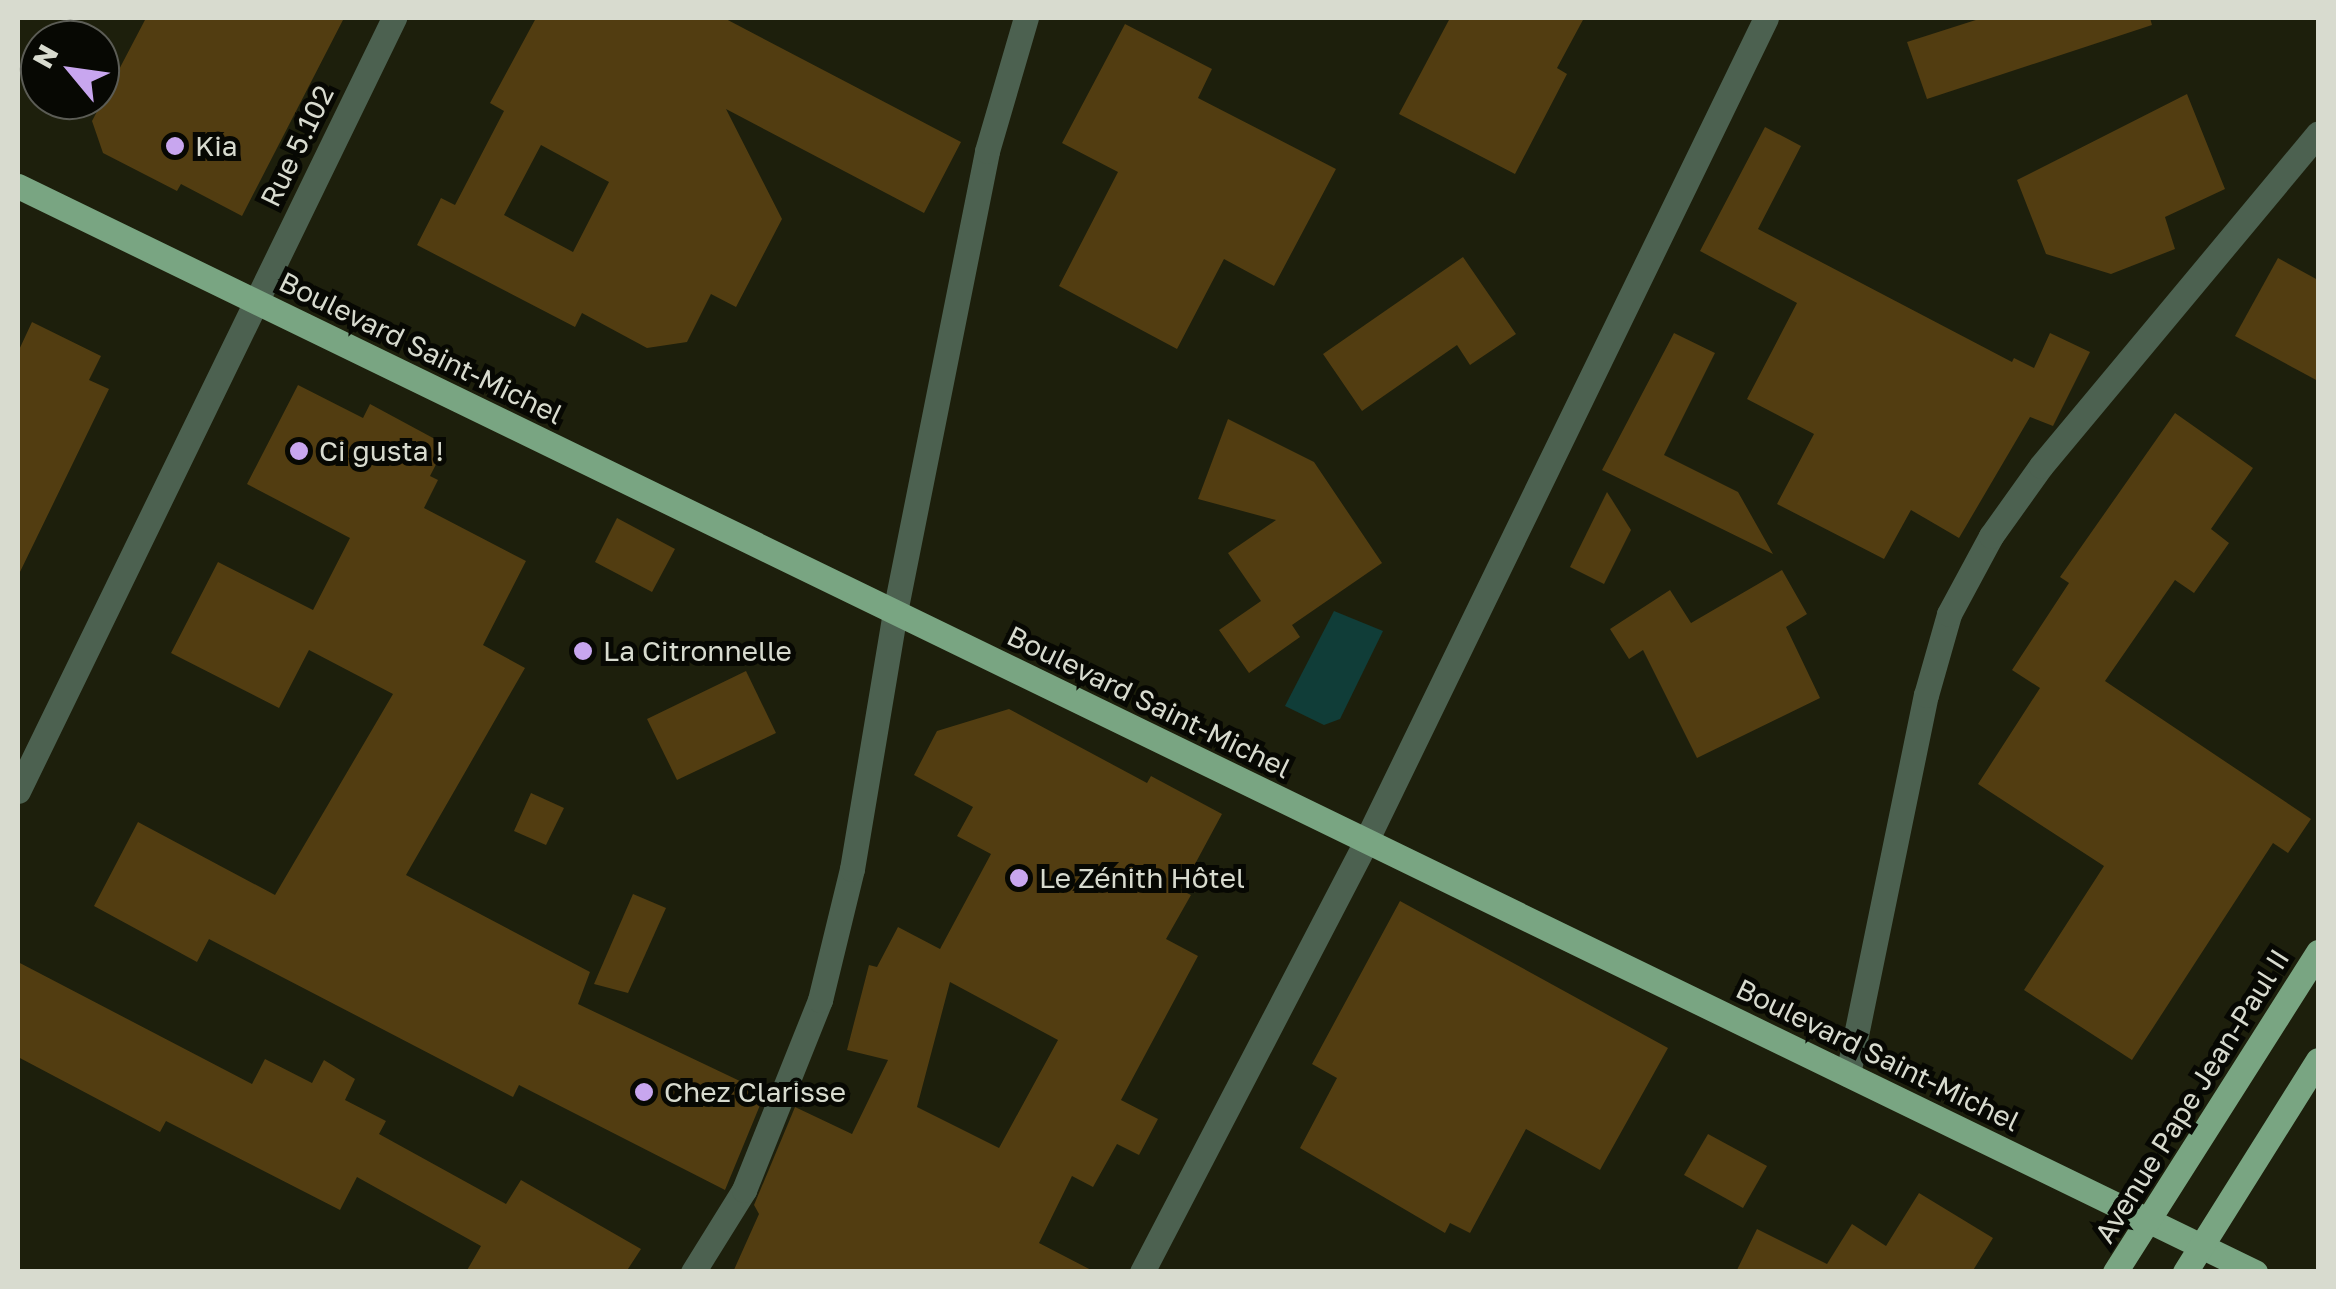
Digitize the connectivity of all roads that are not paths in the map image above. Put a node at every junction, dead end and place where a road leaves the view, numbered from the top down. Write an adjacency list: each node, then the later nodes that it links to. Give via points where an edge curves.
1 (394, 18): 6 (street, Rue 5.102)
2 (1026, 18): 7 (street, via 986,152)
3 (1766, 18): 9 (street)
4 (2318, 133): 12 (street, via 2041,466 1991,536 1949,614 1926,695)
5 (18, 186): 6 (main road, Boulevard Saint-Michel)
6 (255, 301): 7 (main road, Boulevard Saint-Michel); 8 (street, Rue 5.102)
7 (895, 612): 9 (main road, Boulevard Saint-Michel); 15 (street, via 852,870 820,1000 744,1190)
8 (18, 790)
9 (1366, 840): 12 (main road, Boulevard Saint-Michel); 16 (street)
10 (2318, 952): 13 (main road, Avenue Pape Jean-Paul II)
11 (2318, 1060): 14 (main road)
12 (1848, 1074): 13 (main road, Boulevard Saint-Michel)
13 (2149, 1220): 14 (main road, Boulevard Saint-Michel); 17 (main road, Avenue Pape Jean-Paul II)
14 (2202, 1246): 18 (main road); 19 (main road, Boulevard Saint-Michel)
15 (693, 1272)
16 (1142, 1272)
17 (2115, 1272)
18 (2185, 1272)
19 (2255, 1272)

